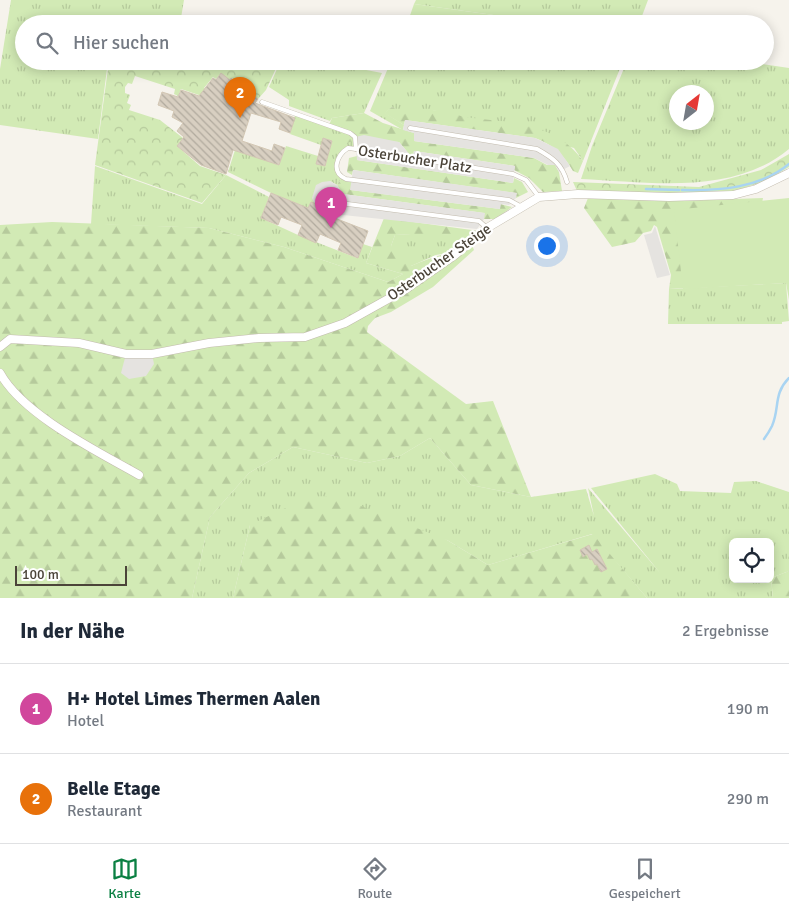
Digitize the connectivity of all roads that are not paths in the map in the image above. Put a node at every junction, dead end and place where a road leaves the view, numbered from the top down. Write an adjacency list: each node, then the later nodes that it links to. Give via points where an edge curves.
1 (262, 102): 3 (lane, via 350,133 355,137)
2 (410, 128): 5 (lane, Osterbucher Platz, via 537,149 555,158)
3 (356, 149): 7 (lane, Osterbucher Platz, via 513,174 526,180); 8 (lane, Osterbucher Platz, via 348,148 338,158 336,168 346,179 509,200)
4 (789, 173): 7 (street, Osterbucher Steige, via 756,189 733,195)
5 (567, 182)
6 (328, 195): 9 (lane, via 340,203 479,221)
7 (539, 196): 8 (street, Osterbucher Steige)
8 (520, 206): 9 (street, Osterbucher Steige)
9 (487, 228): 10 (street, Osterbucher Steige, via 406,290 344,323 305,337 259,338 152,354 126,354 79,343 10,339)
10 (0, 347)
11 (0, 372): 12 (street, via 39,415)
12 (139, 475)

